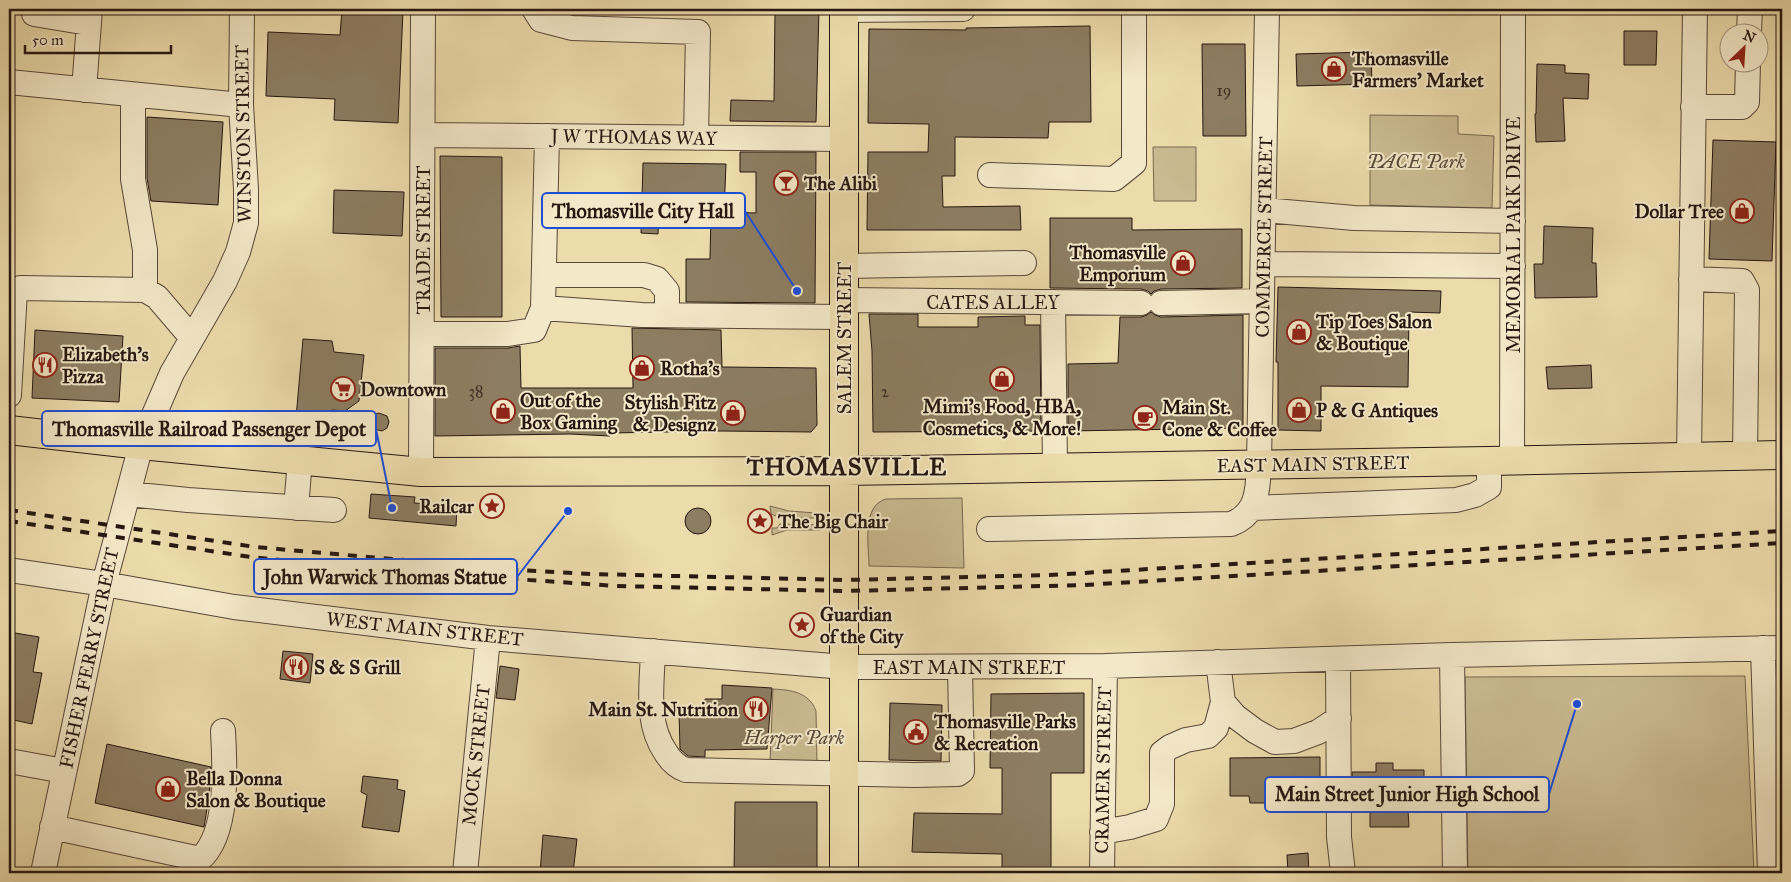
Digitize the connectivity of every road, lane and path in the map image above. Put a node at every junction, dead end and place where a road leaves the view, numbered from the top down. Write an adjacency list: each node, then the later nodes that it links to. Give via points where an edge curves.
1 (34, 9): 14 (street, via 34,14)
2 (242, 9): 20 (street, WINSTON STREET)
3 (423, 9): 22 (street, TRADE STREET)
4 (534, 9): 24 (street, via 541,20 572,28 698,32)
5 (886, 9): 6 (street); 13 (street)
6 (943, 9): 7 (street)
7 (963, 9)
8 (1134, 9): 26 (street, via 1134,163 1114,179)
9 (1267, 9): 27 (street, COMMERCE STREET)
10 (1514, 9): 28 (street, MEMORIAL PARK DRIVE)
11 (1695, 9): 21 (street)
12 (1750, 9): 15 (street)
13 (844, 10): 25 (main road, SALEM STREET)
14 (89, 16): 18 (street)
15 (1749, 22)
16 (1748, 72): 21 (street, via 1748,102 1742,108)
17 (9, 82): 18 (street)
18 (84, 90): 19 (street)
19 (133, 95): 20 (street); 35 (street, via 133,179 145,250)
20 (241, 106): 43 (street, WINSTON STREET, via 246,223 225,281)
21 (1693, 107): 34 (street)
22 (423, 135): 23 (street, J W THOMAS WAY); 42 (street, TRADE STREET)
23 (547, 136): 24 (street, J W THOMAS WAY); 33 (street)
24 (696, 138): 25 (street, J W THOMAS WAY)
25 (844, 139): 31 (main road, SALEM STREET)
26 (990, 175)
27 (1264, 210): 28 (street, via 1354,218); 30 (street, COMMERCE STREET)
28 (1513, 221): 32 (street, MEMORIAL PARK DRIVE)
29 (1024, 264): 31 (street)
30 (1263, 264): 32 (street); 36 (street, COMMERCE STREET)
31 (844, 266): 40 (main road, SALEM STREET)
32 (1513, 266): 51 (street, MEMORIAL PARK DRIVE)
33 (544, 275): 39 (street); 41 (street, via 644,275 657,279 667,291)
34 (1691, 279): 48 (street, via 1742,281 1746,290); 49 (street)
35 (145, 290): 38 (street, via 20,288 15,291); 43 (street, via 157,297)
36 (1262, 301): 37 (street, CATES ALLEY); 52 (street, COMMERCE STREET)
37 (1053, 302): 40 (street, CATES ALLEY); 53 (street)
38 (11, 307): 44 (street)
39 (543, 308): 41 (street, CATES ALLEY); 42 (street, via 534,330 508,334)
40 (844, 309): 41 (street, CATES ALLEY); 54 (main road, SALEM STREET)
41 (667, 315)
42 (422, 334): 55 (street, TRADE STREET)
43 (192, 338): 46 (street, WINSTON STREET, via 172,373)
44 (9, 395)
45 (9, 430): 46 (main road)
46 (141, 445): 50 (main road); 56 (street, FISHER FERRY STREET)
47 (1782, 455): 48 (main road, EAST MAIN STREET)
48 (1745, 456): 49 (main road, EAST MAIN STREET)
49 (1689, 457): 51 (main road, EAST MAIN STREET)
50 (300, 460): 55 (main road); 57 (street)
51 (1500, 461): 52 (main road, EAST MAIN STREET); 58 (street, MEMORIAL PARK DRIVE, via 1489,487 1456,500)
52 (1260, 464): 53 (main road, EAST MAIN STREET); 58 (street, COMMERCE STREET)
53 (1055, 467): 54 (main road, EAST MAIN STREET)
54 (844, 471): 55 (main road); 71 (main road, SALEM STREET)
55 (422, 472)
56 (128, 494): 57 (street); 62 (street, FISHER FERRY STREET)
57 (296, 508): 59 (street)
58 (1252, 508): 60 (street, via 1242,520 1231,524)
59 (334, 510)
60 (989, 529)
61 (9, 570): 62 (street, WEST MAIN STREET)
62 (104, 584): 63 (street, WEST MAIN STREET, via 234,607); 76 (street, FISHER FERRY STREET)
63 (488, 638): 65 (street, WEST MAIN STREET); 82 (street, MOCK STREET)
64 (1772, 648): 66 (street, EAST MAIN STREET); 80 (street)
65 (653, 651): 71 (street, WEST MAIN STREET); 77 (street, via 653,728 663,749 680,768)
66 (1452, 655): 67 (street, EAST MAIN STREET); 86 (street)
67 (1338, 658): 68 (street, EAST MAIN STREET); 73 (street)
68 (1218, 662): 70 (street, EAST MAIN STREET); 72 (street)
69 (960, 666): 70 (street, EAST MAIN STREET); 71 (street, EAST MAIN STREET); 77 (street, via 962,771 932,775)
70 (1105, 666): 79 (street, CRAMER STREET)
71 (845, 667): 77 (main road, SALEM STREET)
72 (1223, 702): 73 (street, via 1235,716 1275,742 1294,741 1318,732); 79 (street, via 1216,728 1208,736 1186,740 1162,753 1162,804 1156,818)
73 (1339, 718): 85 (street, via 1339,837)
74 (223, 731): 78 (street, via 225,774 222,805 211,844 200,859)
75 (9, 761): 76 (street)
76 (64, 771): 78 (street, FISHER FERRY STREET)
77 (844, 773): 83 (main road, SALEM STREET)
78 (52, 827): 81 (street, FISHER FERRY STREET)
79 (1102, 832): 84 (street, CRAMER STREET)
80 (1776, 835): 87 (street)
81 (43, 873)
82 (465, 873)
83 (844, 873)
84 (1102, 873)
85 (1343, 873)
86 (1454, 873)
87 (1770, 873)

